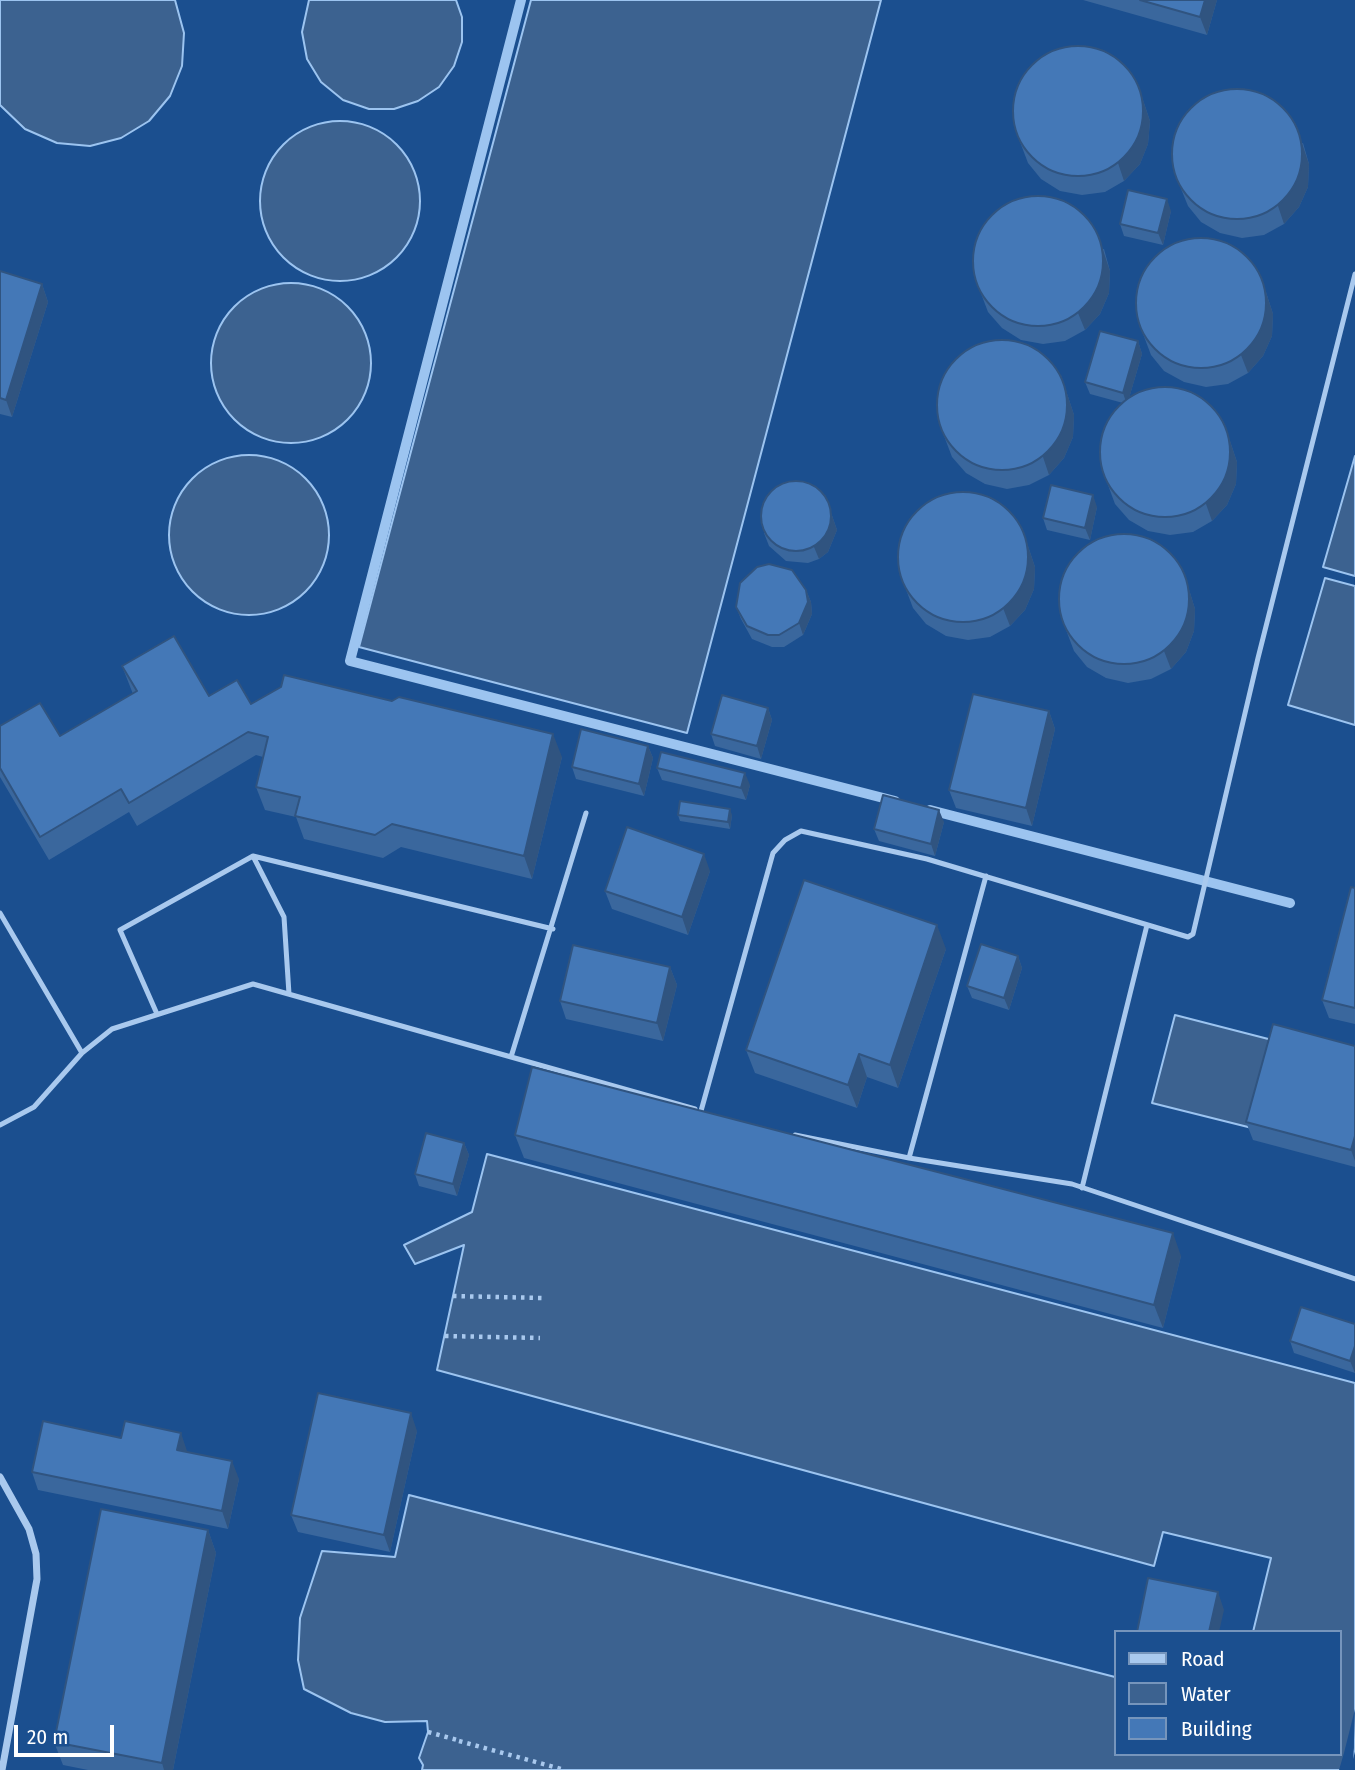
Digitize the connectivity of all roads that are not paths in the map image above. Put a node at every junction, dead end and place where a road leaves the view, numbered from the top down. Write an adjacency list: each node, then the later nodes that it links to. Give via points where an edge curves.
1 (1355, 274): 6 (lane, via 1191,936)
2 (586, 813): 7 (lane)
3 (253, 856): 7 (lane); 8 (lane, via 284,917); 9 (lane, via 120,930)
4 (986, 876): 6 (lane); 12 (lane, via 801,831 785,840 773,853); 16 (lane)
5 (0, 913): 10 (lane)
6 (1147, 925): 17 (lane)
7 (552, 929): 11 (lane)
8 (289, 994): 9 (lane, via 253,984); 11 (lane)
9 (157, 1014): 10 (lane, via 111,1029)
10 (82, 1053): 14 (lane, via 34,1107)
11 (511, 1057): 12 (lane)
12 (701, 1111): 13 (lane)
13 (713, 1114)
14 (0, 1125)
15 (783, 1133): 16 (lane)
16 (909, 1158): 17 (lane)
17 (1082, 1188): 18 (lane)
18 (1355, 1279)
19 (0, 1477): 20 (street, via 29,1530 37,1578)
20 (2, 1770)

